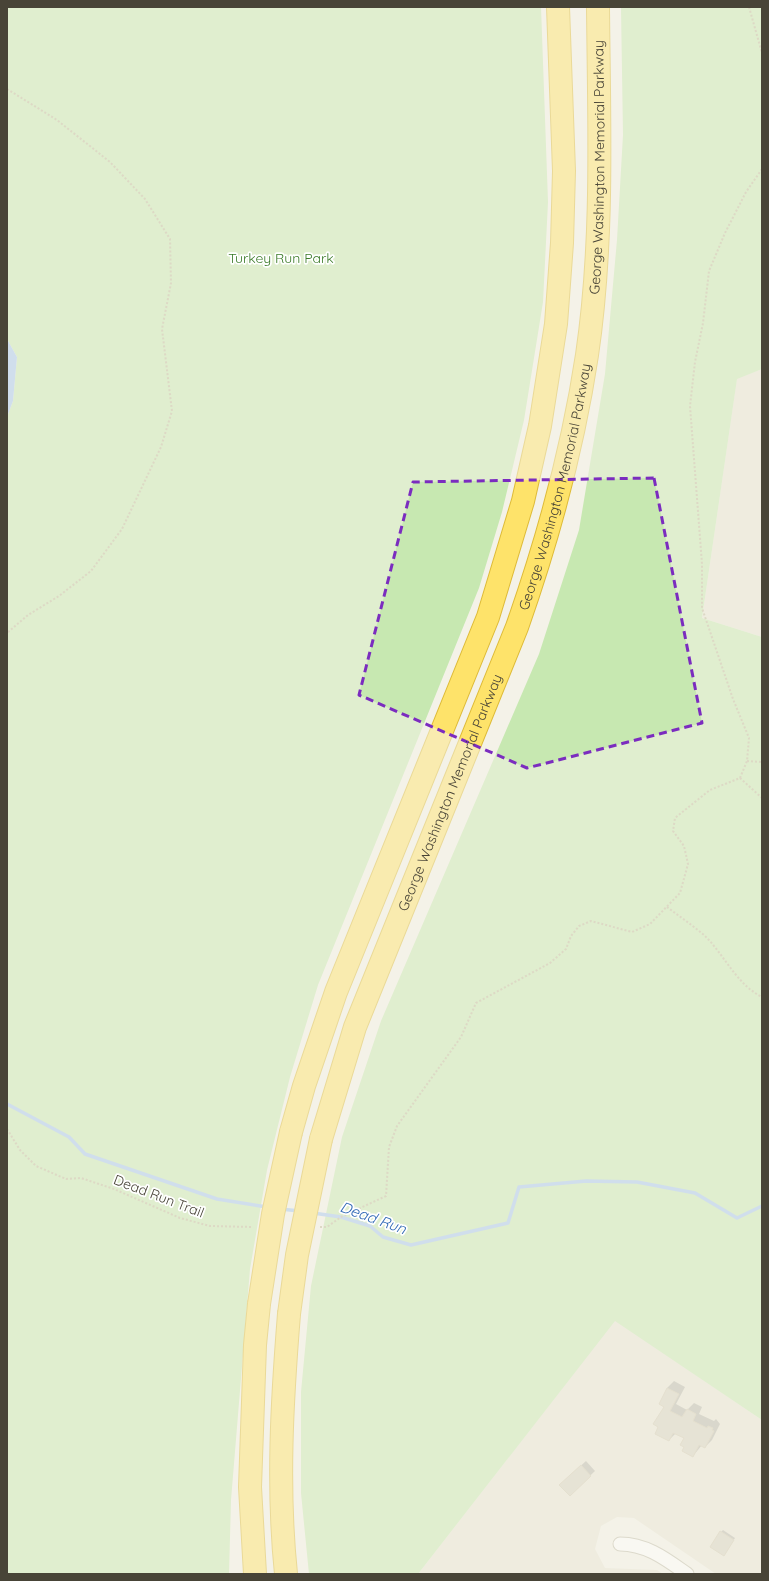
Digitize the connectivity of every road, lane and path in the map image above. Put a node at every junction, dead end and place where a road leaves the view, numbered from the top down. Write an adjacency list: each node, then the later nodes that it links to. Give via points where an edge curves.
1 (558, 7): 17 (highway, George Washington Memorial Parkway, bridge, via 564,171 562,243 556,324 540,426 523,501 488,617 336,992 291,1132 273,1214 259,1304 251,1431)
2 (598, 7): 21 (highway, George Washington Memorial Parkway, bridge, via 597,254 587,354 573,430 559,491 533,580 355,1027 321,1139 297,1255 289,1314 281,1421)
3 (749, 7): 4 (path)
4 (762, 53)
5 (7, 90): 7 (path, via 57,120 110,162 145,199 170,239 170,283 162,329 172,411 161,447 122,529 91,571 59,596 28,615)
6 (762, 169): 8 (path, via 742,199 709,271 703,323 694,362 690,406 702,556 702,608 749,738)
7 (7, 633)
8 (747, 761): 9 (path); 10 (path)
9 (762, 762)
10 (740, 778): 11 (path); 12 (path, via 710,790 675,818 673,831 684,846 688,864 680,893)
11 (762, 798)
12 (667, 907): 13 (path, via 704,936 753,993); 16 (path, via 650,924 632,932 592,921 579,926 571,936 566,949 550,963 476,1003 461,1038 397,1126 389,1147 386,1196 327,1226)
13 (762, 998)
14 (7, 1129): 15 (path, Dead Run Trail, via 20,1150 36,1166 66,1178 81,1178 114,1189 180,1218 202,1224)
15 (257, 1227)
16 (319, 1227)
17 (250, 1507): 19 (highway); 20 (highway)
18 (620, 1544): 22 (street, via 652,1551)
19 (246, 1574)
20 (255, 1574)
21 (286, 1574)
22 (687, 1574)

